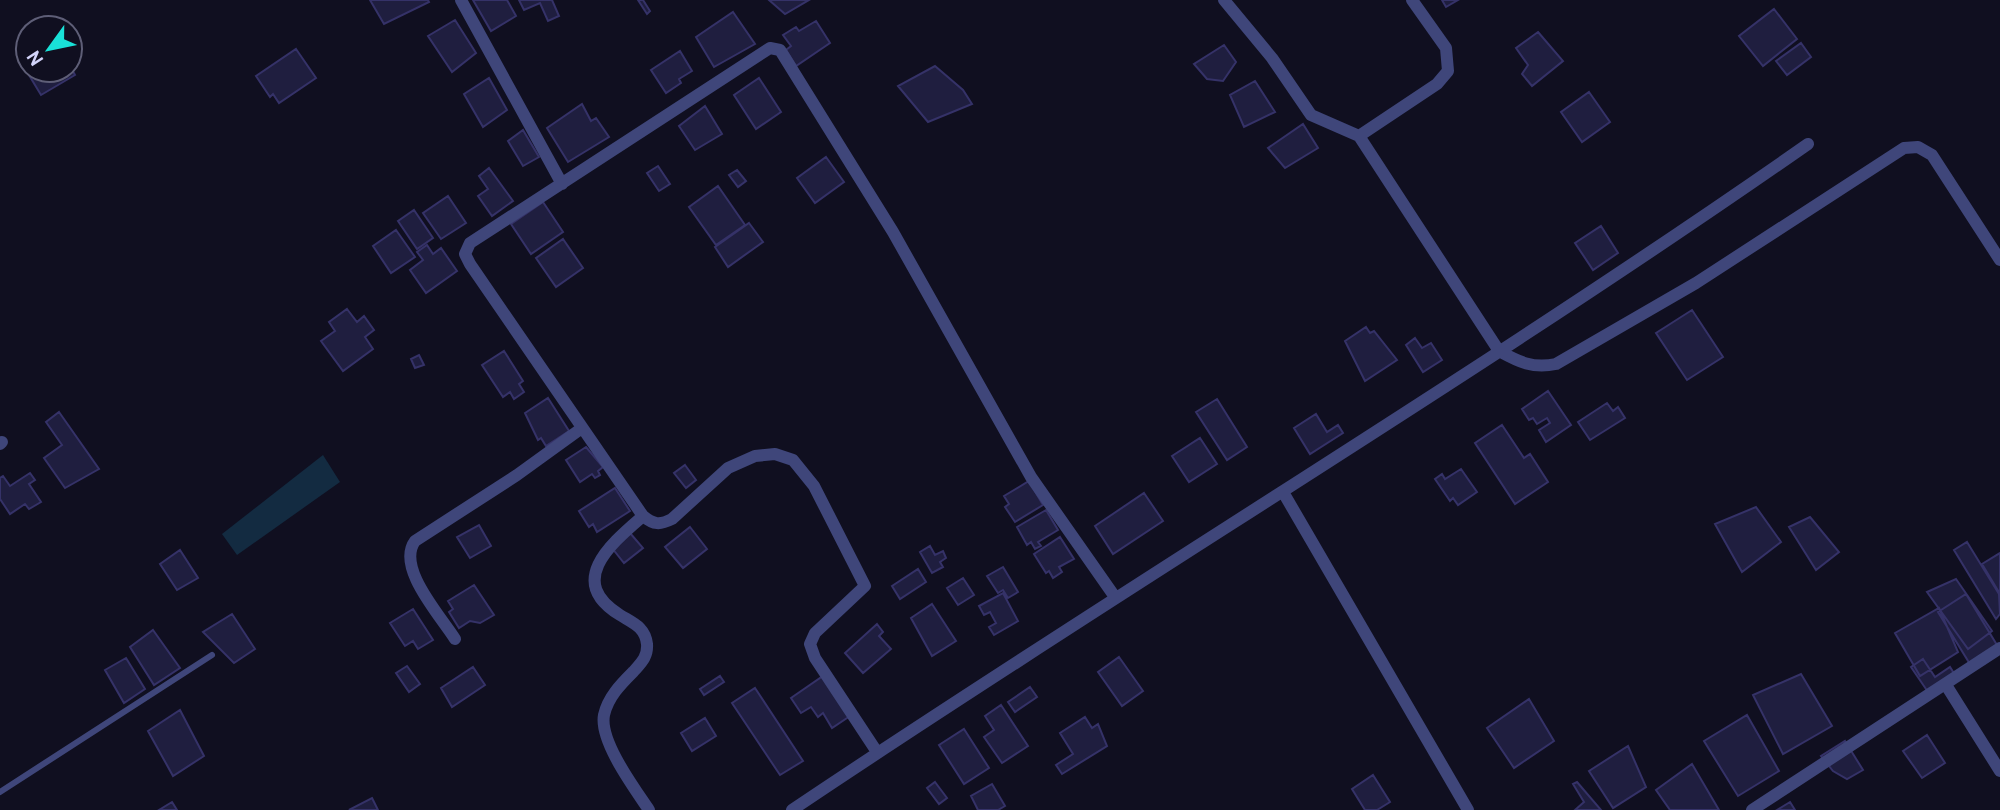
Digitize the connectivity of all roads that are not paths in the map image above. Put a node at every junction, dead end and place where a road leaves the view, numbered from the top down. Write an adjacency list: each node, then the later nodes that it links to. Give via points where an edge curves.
1 (461, 0): 6 (street)
2 (1224, 0): 4 (street, via 1272,58 1311,116)
3 (1412, 0): 4 (street, via 1446,48 1448,71 1437,84)
4 (1359, 136): 8 (street)
5 (1808, 144): 8 (street)
6 (562, 184): 9 (street, via 470,243 465,254); 12 (street, via 770,48 780,50 893,232 1031,477)
7 (2000, 260): 8 (street, via 1932,155 1918,147 1904,148 1696,283 1556,364 1523,364)
8 (1499, 351): 10 (street)
9 (582, 428): 11 (street); 13 (street, via 409,549 410,570)
10 (1283, 492): 12 (street); 22 (street)
11 (643, 516): 17 (street, via 661,524 672,519 728,468 755,456 775,454 793,460 814,486 865,586 815,633 810,644); 20 (street, via 598,560 594,576 607,606 644,631 644,662 615,690 603,717 612,748)
12 (1115, 597): 17 (street)
13 (455, 639)
14 (2000, 648): 16 (street)
15 (212, 655): 19 (lane)
16 (1946, 685): 18 (street); 23 (street)
17 (877, 752): 21 (street)
18 (2000, 771)
19 (0, 792)
20 (649, 810)
21 (792, 810)
22 (1468, 810)
23 (1752, 810)

